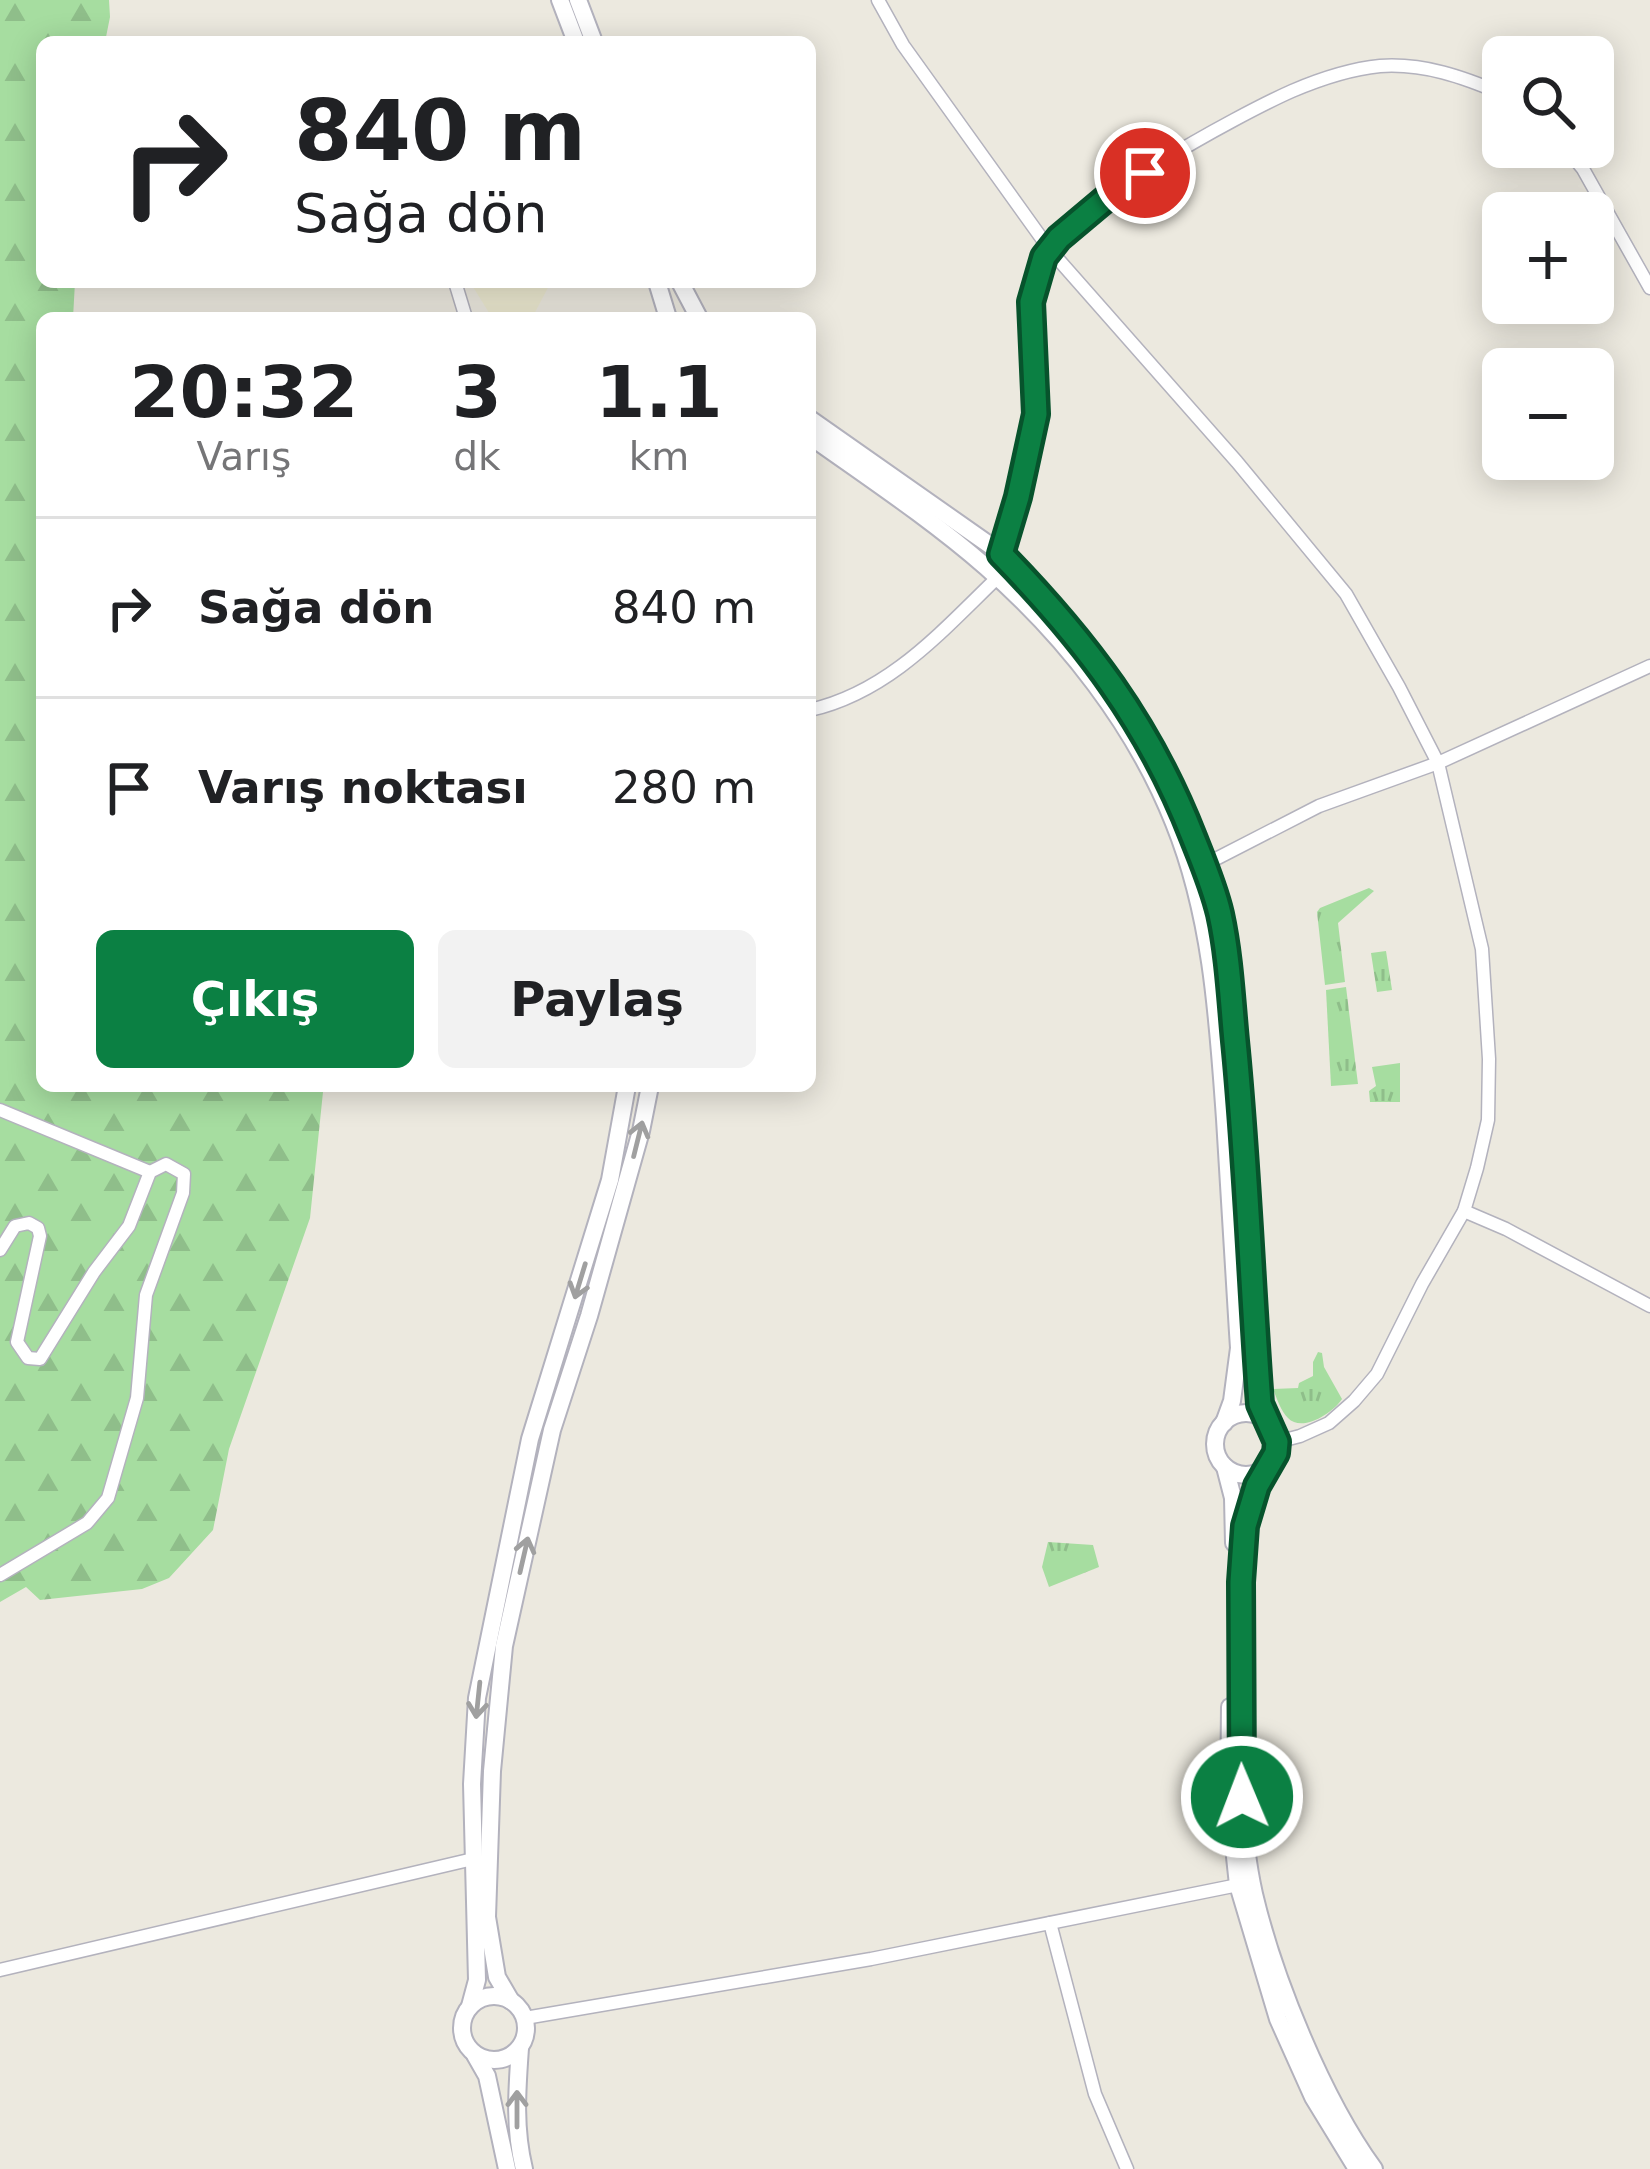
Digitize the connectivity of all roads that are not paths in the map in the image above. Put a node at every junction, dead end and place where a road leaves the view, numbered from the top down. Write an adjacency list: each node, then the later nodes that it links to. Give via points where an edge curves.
1 (560, 0): 4 (street)
2 (578, 0): 5 (street)
3 (878, 0): 8 (street)
4 (574, 36)
5 (592, 36)
6 (1482, 85): 8 (street, via 1417,67 1334,75 1200,140 1109,196)
7 (1581, 168): 9 (street)
8 (1050, 250): 12 (street, via 1031,302 1036,414); 16 (street, via 1346,594)
9 (1650, 289)
10 (816, 423): 12 (street)
11 (816, 440): 13 (street)
12 (1001, 554): 17 (street, via 1136,718)
13 (997, 578): 15 (street, via 905,665); 25 (street, via 1092,680 1142,756 1175,825 1203,917 1219,1024 1239,1348)
14 (1650, 666): 16 (street)
15 (816, 708)
16 (1438, 763): 17 (street, via 1319,806); 22 (street, via 1482,949 1489,1059 1488,1120)
17 (1204, 865): 26 (street, via 1231,1002 1260,1404)
18 (626, 1092): 31 (street, one-way to 31, via 610,1180 530,1439 496,1597 477,1698)
19 (649, 1092): 35 (street, one-way to 19, via 497,1976 487,1917 504,1646 552,1430)
20 (0, 1110): 21 (street)
21 (149, 1172): 23 (street, via 129,1226 40,1359 28,1358 17,1342 38,1228 15,1226); 30 (street, via 166,1164 184,1174 183,1193 146,1295 137,1398 108,1498 87,1523)
22 (1464, 1211): 24 (street); 27 (street, via 1376,1374 1329,1423)
23 (0, 1250)
24 (1650, 1306)
25 (1224, 1423): 26 (street, via 1251,1413); 28 (street, via 1216,1450)
26 (1269, 1423): 27 (street)
27 (1277, 1442): 29 (street)
28 (1225, 1467): 29 (street, via 1244,1475); 32 (street, via 1233,1498 1229,1801)
29 (1264, 1470): 44 (street, via 1245,1526 1241,1582 1242,1797 1254,1893 1319,2072)
30 (0, 1575)
31 (473, 1859): 34 (street); 36 (street, via 477,1979)
32 (1238, 1886): 33 (street); 43 (street, via 1278,2019)
33 (1050, 1923): 37 (street); 42 (street, via 1095,2094)
34 (0, 1970)
35 (511, 2001): 36 (street, via 490,1996); 37 (street)
36 (470, 2006): 39 (street, via 462,2026)
37 (525, 2018): 38 (street)
38 (520, 2048): 39 (street, via 494,2061); 41 (street, one-way to 38)
39 (475, 2054): 40 (street)
40 (507, 2169)
41 (524, 2169)
42 (1127, 2169)
43 (1357, 2169)
44 (1374, 2169)

